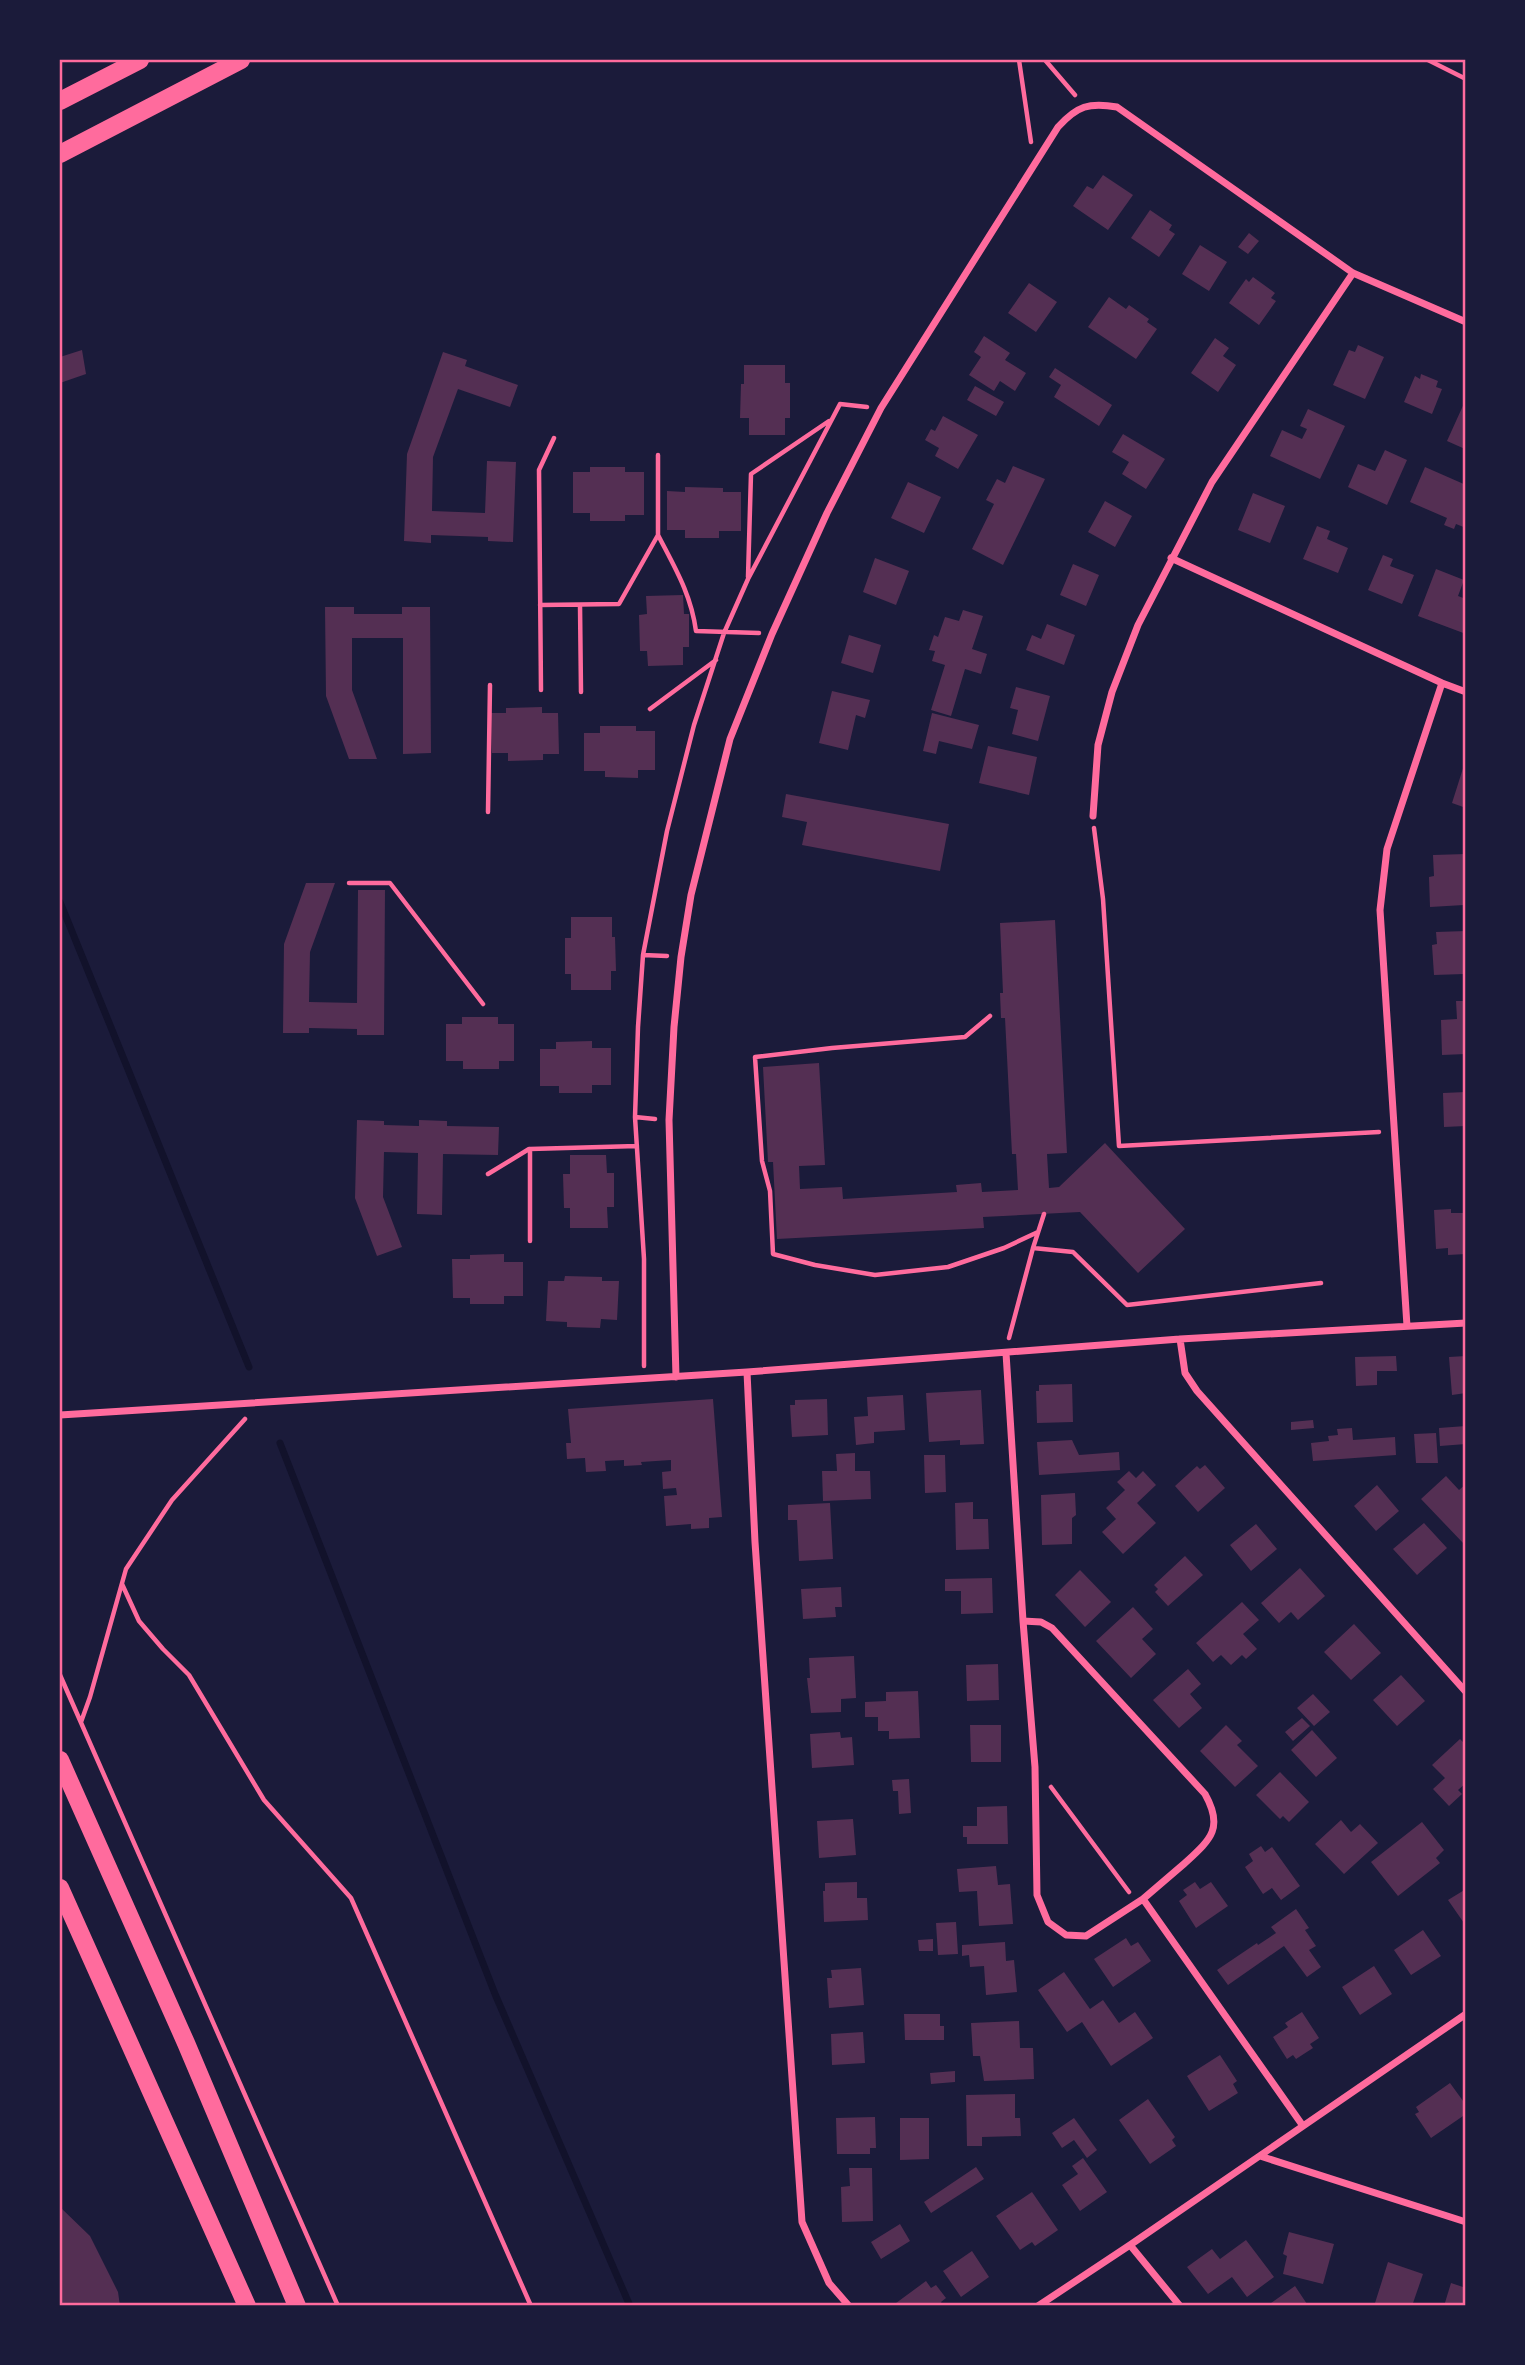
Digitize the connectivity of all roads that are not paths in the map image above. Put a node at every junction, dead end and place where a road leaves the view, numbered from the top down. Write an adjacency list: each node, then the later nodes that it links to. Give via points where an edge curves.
1 (139, 60): 3 (main road)
2 (241, 60): 4 (main road)
3 (60, 100)
4 (60, 154)
5 (1353, 273): 6 (street); 7 (street, via 1212,482); 16 (street, via 1116,107 1084,106 1058,127 1034,162 881,408 827,513 730,739 691,895 681,957 669,1120)
6 (1465, 322)
7 (1171, 558): 8 (street); 10 (street, via 1112,692 1098,745)
8 (1442, 683): 9 (street); 12 (street, via 1387,849 1381,900)
9 (1465, 692)
10 (1093, 816)
11 (1465, 1323): 12 (street)
12 (1407, 1326): 13 (street)
13 (1180, 1339): 14 (street); 19 (street, via 1185,1373 1197,1391)
14 (1006, 1353): 15 (street); 18 (street)
15 (747, 1372): 16 (street); 30 (street, via 802,2222 829,2283)
16 (676, 1377): 17 (street)
17 (60, 1415)
18 (1023, 1621): 22 (street, via 1052,1628 1205,1794 1214,1811 1209,1842); 22 (street, via 1035,1767 1037,1895 1048,1922 1066,1935 1086,1936)
19 (1465, 1692)
20 (60, 1760): 29 (main road)
21 (60, 1888): 28 (main road)
22 (1140, 1901): 24 (street)
23 (1465, 2014): 24 (street)
24 (1303, 2126): 25 (street)
25 (1260, 2157): 26 (street); 27 (street)
26 (1465, 2222)
27 (1130, 2245): 31 (street); 32 (street)
28 (247, 2305)
29 (297, 2305)
30 (849, 2305)
31 (1038, 2305)
32 (1180, 2305)

